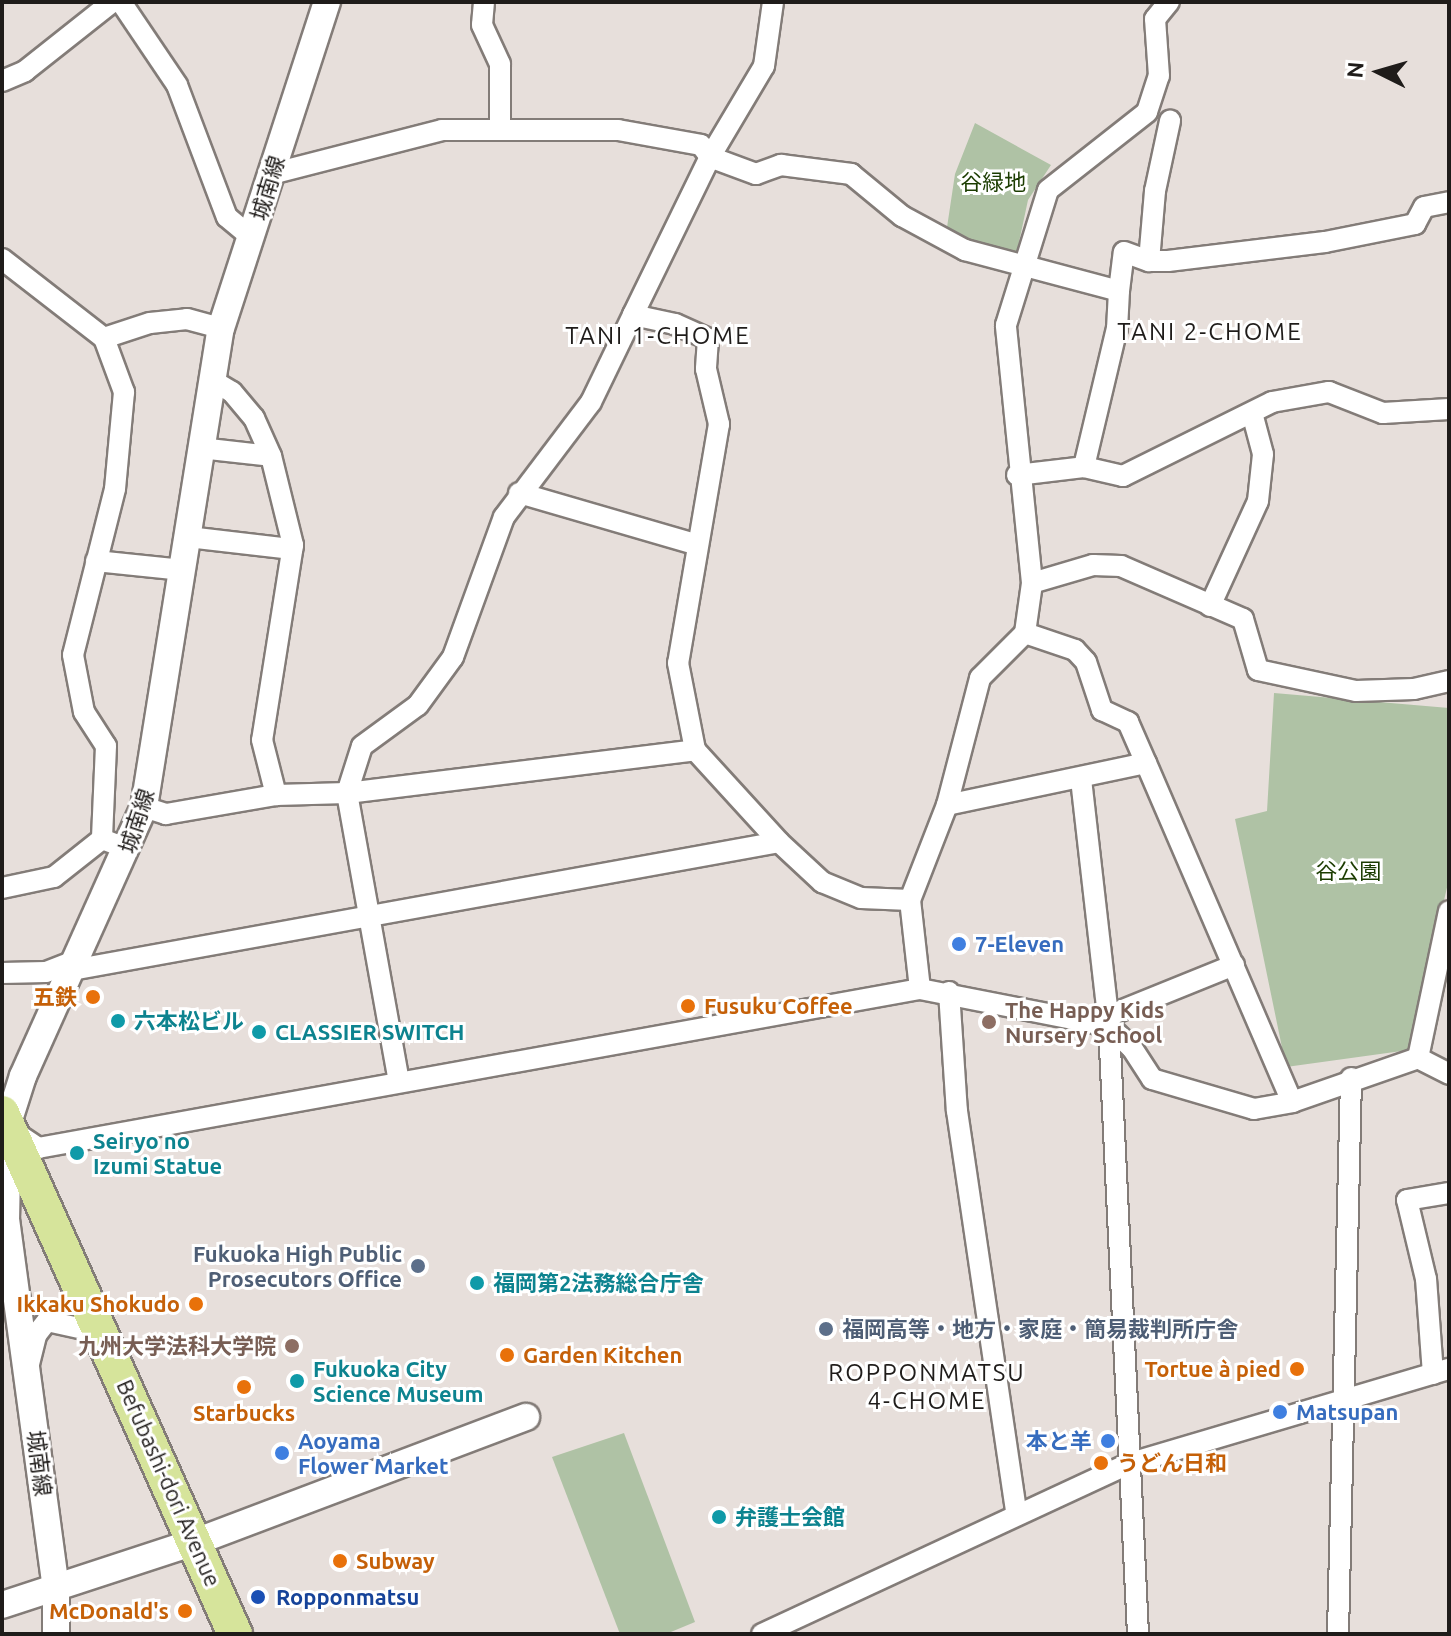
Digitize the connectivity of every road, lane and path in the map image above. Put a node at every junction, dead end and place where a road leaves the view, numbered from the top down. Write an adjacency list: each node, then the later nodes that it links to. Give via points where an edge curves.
1 (112, 2): 7 (street, via 25,71)
2 (121, 2): 13 (street, via 177,85 227,217)
3 (327, 2): 11 (street, 城南線)
4 (484, 2): 9 (street, via 482,25 500,64)
5 (773, 2): 10 (street, via 764,66)
6 (1169, 2): 16 (street, via 1155,19 1159,76 1147,112 1048,190)
7 (2, 81)
8 (1170, 121): 15 (street, via 1155,191)
9 (500, 127): 10 (street, via 618,130 701,145); 11 (street, via 442,130)
10 (710, 157): 16 (street, via 756,174 781,165 851,174 914,223 965,250); 18 (street)
11 (271, 174): 13 (street, 城南線)
12 (1449, 202): 15 (street, via 1424,207 1415,224 1325,242)
13 (252, 238): 19 (street, 城南線)
14 (2, 259): 20 (street)
15 (1149, 261): 17 (street, via 1124,252)
16 (1021, 267): 17 (street); 27 (street, via 1006,325)
17 (1119, 291): 26 (street, via 1117,328)
18 (633, 315): 28 (street, via 591,402); 30 (street, via 675,324 708,339 706,369 719,424)
19 (221, 328): 20 (street, via 187,319 150,323); 21 (street, 城南線)
20 (104, 338): 32 (street, via 124,392 123,437)
21 (212, 380): 24 (street, 城南線); 25 (street, via 232,392 254,418)
22 (1449, 409): 23 (street, via 1383,413 1329,392 1272,402)
23 (1252, 413): 26 (street, via 1123,476); 35 (street, via 1263,454 1258,501)
24 (200, 448): 25 (street); 29 (street, 城南線)
25 (271, 456): 31 (street)
26 (1084, 467): 27 (street)
27 (1017, 475): 34 (street)
28 (519, 493): 30 (street); 41 (street, via 504,517 453,657 418,705 362,746)
29 (188, 537): 31 (street); 33 (street, 城南線)
30 (698, 545): 38 (street, via 678,663)
31 (292, 549): 42 (street, via 262,740)
32 (96, 561): 33 (street); 45 (street, via 73,655 84,712 106,746)
33 (183, 570): 44 (street, 城南線)
34 (1032, 583): 35 (street, via 1093,565 1121,566); 36 (street)
35 (1210, 606): 37 (street, via 1243,619 1258,670 1356,691 1414,689)
36 (1025, 633): 39 (street, via 1075,650 1086,662 1102,710 1128,722); 43 (street, via 980,678)
37 (1449, 681)
38 (695, 750): 41 (street); 46 (street)
39 (1146, 763): 40 (street); 53 (street)
40 (1081, 779): 43 (street); 57 (street)
41 (347, 793): 42 (street); 51 (street)
42 (276, 795): 44 (street, via 166,814)
43 (947, 805): 49 (street)
44 (144, 807): 47 (street, 城南線)
45 (102, 839): 47 (street); 48 (street, via 54,877)
46 (779, 842): 49 (street, via 822,882 861,898); 51 (street)
47 (128, 849): 52 (street, 城南線)
48 (2, 888)
49 (910, 900): 55 (street)
50 (1449, 911): 58 (street)
51 (367, 918): 52 (street); 61 (street)
52 (74, 965): 54 (street); 63 (street, 城南線)
53 (1234, 965): 57 (street); 62 (street)
54 (2, 973)
55 (920, 989): 56 (street); 61 (street)
56 (949, 992): 57 (street); 73 (street, via 957,1111)
57 (1108, 1021): 62 (street, via 1152,1079 1254,1109); 72 (street)
58 (1418, 1058): 59 (street); 60 (street)
59 (1449, 1074)
60 (1351, 1078): 62 (street); 70 (street)
61 (399, 1082): 63 (street, via 38,1148)
62 (1292, 1102)
63 (5, 1118): 65 (street, 城南線); 67 (highway, Befubashi-dori Avenue)
64 (1449, 1193): 69 (street, via 1407,1200)
65 (4, 1221): 66 (street, 城南線)
66 (9, 1312): 68 (street, 城南線)
67 (102, 1333): 68 (street, via 47,1321 36,1335); 74 (highway, Befubashi-dori Avenue)
68 (28, 1367): 75 (street, 城南線)
69 (1441, 1372): 70 (street)
70 (1343, 1400): 72 (street); 81 (street)
71 (526, 1417): 74 (street)
72 (1131, 1463): 73 (street); 80 (street)
73 (1017, 1515): 79 (street)
74 (195, 1542): 75 (street); 78 (highway, Befubashi-dori Avenue)
75 (56, 1589): 76 (street); 77 (street, 城南線)
76 (2, 1605)
77 (56, 1634)
78 (235, 1634)
79 (762, 1634)
80 (1138, 1634)
81 (1338, 1634)

